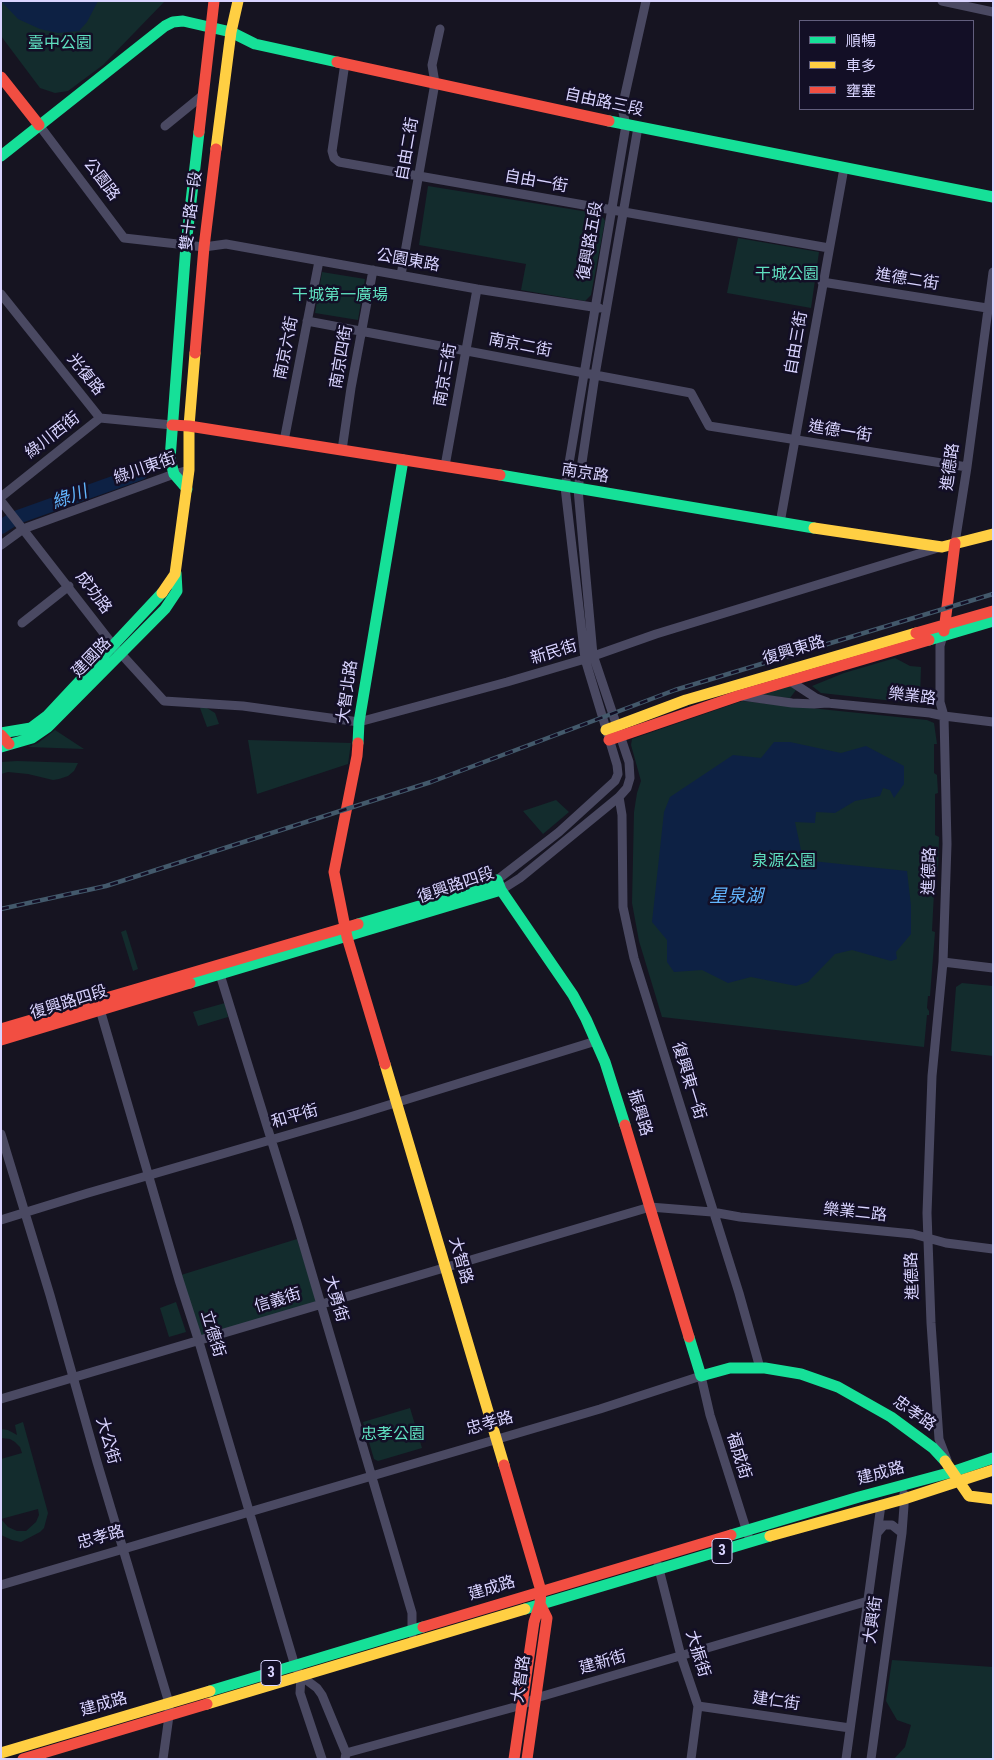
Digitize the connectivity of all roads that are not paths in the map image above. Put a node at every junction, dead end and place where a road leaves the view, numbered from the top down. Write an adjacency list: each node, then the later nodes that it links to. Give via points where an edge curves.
1 (214, 1): 6 (main road, 雙十路一段)
2 (238, 1): 8 (main road, 雙十路一段)
3 (646, 1): 13 (street, 復興路五段, via 622,108)
4 (942, 1): 5 (street)
5 (993, 12)
6 (211, 27): 8 (main road, 自由路三段); 12 (main road, 雙十路一段); 14 (main road, 自由路三段, via 183,21 169,23)
7 (440, 29): 11 (street, 自由二街, via 432,65)
8 (231, 32): 9 (main road, 自由路三段, via 255,44); 24 (main road, 雙十路一段)
9 (345, 63): 11 (main road, 自由路三段); 19 (street, 自由一街, via 332,151 334,158 339,162)
10 (1, 77): 14 (main road, 公園路)
11 (435, 83): 13 (main road, 自由路三段); 19 (street, 自由二街)
12 (203, 95): 15 (street); 23 (main road, 雙十路一段)
13 (626, 124): 16 (main road, 自由路三段); 21 (street, 復興路五段)
14 (39, 125): 17 (main road, 自由路三段); 23 (street, 公園路, via 124,238)
15 (166, 126)
16 (638, 127): 18 (main road, 自由路三段); 22 (street, 復興路五段)
17 (1, 156)
18 (844, 168): 20 (main road, 自由路三段); 25 (street, 自由三街)
19 (418, 177): 21 (street, 自由一街); 28 (street, 自由二街)
20 (993, 197)
21 (612, 210): 22 (street, 自由一街); 33 (street, 復興路五段)
22 (623, 212): 25 (street, 自由一街); 35 (street, 復興路五段)
23 (186, 245): 24 (street, 公園路); 42 (main road, 雙十路一段)
24 (204, 247): 26 (street, 公園東路, via 226,244); 43 (main road, 雙十路一段)
25 (829, 248): 30 (street, 自由三街)
26 (319, 260): 27 (street, 公園東路); 36 (street, 南京六街)
27 (373, 270): 28 (street, 公園東路); 37 (street, 南京四街)
28 (401, 275): 31 (street, 公園東路)
29 (992, 277): 34 (street, 進德路)
30 (822, 282): 34 (street, 進德二街); 45 (street, 自由三街)
31 (477, 289): 33 (street, 公園東路); 38 (street, 南京三街)
32 (1, 294): 41 (street, 光復路)
33 (595, 307): 35 (street, 公園東路); 39 (street, 復興路五段)
34 (987, 308): 50 (street, 進德路)
35 (607, 310): 40 (street, 復興路五段)
36 (307, 321): 37 (street, 南京二街); 46 (street, 南京六街)
37 (362, 331): 38 (street, 南京二街); 47 (street, 南京四街)
38 (466, 351): 39 (street, 南京二街); 49 (street, 南京三街)
39 (583, 373): 40 (street, 南京二街); 53 (street, 復興路五段)
40 (595, 376): 44 (street, 南京二街, via 691,392); 55 (street, 復興路五段)
41 (100, 418): 42 (street, 光復路); 56 (street, 綠川西街)
42 (172, 425): 43 (main road, 南京路); 52 (main road, via 170,459)
43 (188, 426): 46 (main road, 南京路); 51 (main road, 建國路)
44 (709, 426): 45 (street, 進德一街)
45 (795, 440): 50 (street, 進德一街); 57 (street, 自由三街)
46 (284, 441): 47 (main road, 南京路)
47 (342, 450): 48 (main road, 南京路)
48 (402, 460): 49 (main road, 南京路); 76 (main road, 大智北路)
49 (445, 466): 53 (main road, 南京路)
50 (968, 467): 60 (street, 進德路)
51 (190, 470): 52 (street, 綠川東街); 54 (main road, 建國路)
52 (174, 474): 54 (main road); 58 (street, 綠川東街)
53 (565, 487): 55 (main road, 南京路); 69 (street, 復興路四段)
54 (187, 488): 68 (main road, 建國路, via 171,590)
55 (578, 489): 57 (main road, 南京路); 69 (street, 復興路四段)
56 (1, 499): 58 (street, 成功路)
57 (780, 524): 62 (main road, 南京路)
58 (24, 529): 61 (street, 綠川東街); 63 (street, 成功路)
59 (993, 534): 60 (main road, 南京路)
60 (956, 543): 62 (main road, 南京路); 67 (main road, 進德路)
61 (1, 545)
62 (942, 547): 69 (street, 新民街)
63 (69, 586): 66 (street); 68 (street, 成功路)
64 (993, 611): 67 (main road, 復興東路)
65 (993, 620): 67 (main road, 復興東路)
66 (22, 623)
67 (944, 630): 70 (main road, 復興東路); 71 (main road, 復興東路); 75 (street, 進德路, via 940,646 940,702)
68 (117, 649): 73 (street, 成功路); 79 (main road, 建國路, via 47,716 26,730); 80 (main road, 建國路, via 48,727 32,738)
69 (589, 657): 76 (street, 新民街); 78 (street, 復興路四段)
70 (778, 673): 71 (street, 樂業路); 78 (main road, 復興東路, via 686,700)
71 (789, 680): 72 (main road, 復興東路); 74 (street, 樂業路)
72 (738, 696): 74 (street, 樂業路, via 792,703); 78 (main road, 復興東路)
73 (164, 701): 76 (street, 新民街, via 243,706)
74 (827, 702): 75 (street, 樂業路)
75 (944, 716): 77 (street, 樂業路); 84 (street, 進德路, via 947,844)
76 (359, 722): 83 (main road, 大智北路, via 357,756 334,868)
77 (993, 722)
78 (613, 733): 81 (street, 復興路四段, via 629,762 627,788); 82 (street, 復興路四段, via 618,769 615,781)
79 (1, 734): 80 (main road)
80 (5, 745)
81 (619, 797): 82 (street, 復興路四段, via 520,878); 96 (street, 復興東一街, via 626,926)
82 (499, 885): 83 (main road, 復興路四段); 90 (main road, 振興路, via 573,995)
83 (346, 932): 86 (main road, 復興路四段); 91 (main road, 大智路)
84 (943, 962): 85 (street); 99 (street, 進德路, via 932,1085)
85 (993, 968)
86 (219, 970): 87 (main road, 復興路四段); 93 (street, 大勇街)
87 (99, 1006): 88 (main road, 復興路四段); 89 (main road, 復興路四段); 94 (street, 立德街)
88 (1, 1029)
89 (1, 1040)
90 (596, 1041): 91 (street, 和平街); 95 (main road, 振興路, via 614,1087)
91 (395, 1102): 93 (street, 和平街); 101 (main road, 大智路)
92 (1, 1134): 97 (street, 大公街)
93 (271, 1140): 94 (street, 和平街); 102 (street, 大勇街)
94 (148, 1175): 97 (street, 和平街); 103 (street, 立德街)
95 (650, 1207): 96 (street, 樂業二路); 101 (street, 信義街); 105 (main road, 振興路)
96 (712, 1212): 99 (street, 樂業二路, via 913,1234); 104 (street, 復興東一街)
97 (25, 1214): 98 (street, 和平街); 106 (street, 大公街)
98 (1, 1220)
99 (928, 1239): 100 (street, 樂業二路); 111 (street, 進德路, via 939,1439)
100 (993, 1249)
101 (446, 1268): 102 (street, 信義街); 108 (main road, 大智路)
102 (320, 1304): 103 (street, 信義街); 112 (street, 大勇街)
103 (199, 1342): 106 (street, 信義街); 118 (street, 立德街)
104 (760, 1368): 105 (main road, 忠孝路, via 730,1368); 111 (main road, 忠孝路, via 820,1379 863,1399 933,1448)
105 (701, 1376): 108 (street, 忠孝路); 119 (street, 福成街)
106 (74, 1377): 107 (street, 信義街); 123 (street, 大公街)
107 (1, 1400)
108 (495, 1440): 112 (street, 忠孝路); 126 (main road, 大智路)
109 (993, 1458): 111 (main road, 建成路 / 3)
110 (993, 1470): 113 (main road, 建成路 / 3)
111 (952, 1472): 113 (main road, 忠孝路); 114 (main road, 建成路 / 3)
112 (371, 1476): 118 (street, 忠孝路); 129 (street, 大勇街, via 412,1613)
113 (959, 1482): 115 (main road, 建成路 / 3); 116 (main road, via 969,1496)
114 (903, 1485): 115 (street, 大興街); 119 (main road, 建成路 / 3)
115 (904, 1499): 117 (main road, 建成路 / 3); 121 (street, 大興街)
116 (993, 1499)
117 (881, 1505): 120 (street, 大興街); 122 (main road, 建成路 / 3)
118 (249, 1513): 123 (street, 忠孝路); 132 (street, 立德街)
119 (746, 1531): 122 (street, 福成街); 124 (main road, 建成路 / 3)
120 (878, 1532): 121 (street, via 884,1526 892,1525); 127 (street, 大興街)
121 (902, 1533): 148 (street, 大興街)
122 (751, 1542): 124 (main road, 建成路 / 3)
123 (123, 1548): 125 (street, 忠孝路); 134 (street, 大公街)
124 (658, 1564): 126 (main road, 建成路 / 3); 128 (main road, 建成路 / 3); 131 (street, 大振街)
125 (1, 1585)
126 (541, 1591): 128 (main road, 大智路); 129 (main road, 建成路 / 3)
127 (868, 1601): 131 (street, 建新街); 138 (street, 大興街)
128 (540, 1604): 130 (main road, 建成路 / 3); 133 (main road, 大智路, via 546,1618); 135 (main road, 大智路, via 534,1622)
129 (413, 1630): 130 (street, 大勇街); 132 (main road, 建成路 / 3)
130 (410, 1644): 132 (main road, 建成路 / 3)
131 (681, 1656): 133 (street, 建新街); 136 (street, 大振街)
132 (298, 1671): 134 (main road, 建成路 / 3); 137 (main road, 建成路 / 3); 140 (street, via 322,1695); 143 (street, 立德街, via 300,1693)
133 (536, 1698): 135 (street, 建新街); 145 (main road, 大智路)
134 (169, 1703): 137 (street, 大公街); 139 (main road, 建成路 / 3)
135 (522, 1705): 140 (street, 建新街); 144 (main road, 大智路)
136 (698, 1706): 138 (street, 建仁街); 146 (street, 大振街)
137 (169, 1716): 141 (main road, 建成路 / 3); 142 (street, 大公街)
138 (850, 1728): 147 (street, 大興街)
139 (1, 1752)
140 (346, 1756)
141 (23, 1759)
142 (162, 1759)
143 (322, 1759)
144 (514, 1759)
145 (527, 1759)
146 (691, 1759)
147 (846, 1759)
148 (870, 1759)

